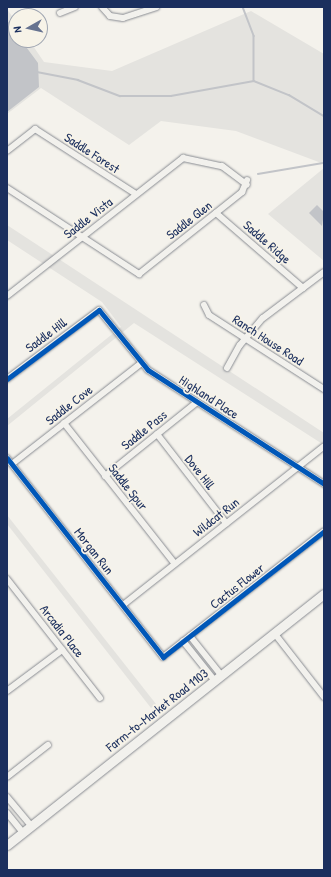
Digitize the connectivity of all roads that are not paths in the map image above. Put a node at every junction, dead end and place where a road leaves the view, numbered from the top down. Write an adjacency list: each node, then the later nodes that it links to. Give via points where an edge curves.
1 (76, 7): 4 (street)
2 (102, 7): 3 (street, via 110,16 123,18)
3 (156, 7)
4 (60, 13)
5 (7, 152): 8 (street, Saddle Forest, via 36,129)
6 (247, 183): 8 (street, Saddle Vista, via 222,166 182,158); 9 (street, Saddle Glen)
7 (7, 188): 10 (street)
8 (136, 194): 10 (street, Saddle Vista)
9 (216, 213): 10 (street, Saddle Glen, via 139,274); 12 (street, Saddle Ridge)
10 (83, 236): 13 (street, Saddle Vista)
11 (324, 272): 12 (street)
12 (303, 288): 16 (street, via 263,318)
13 (7, 296)
14 (204, 305): 16 (street, Ranch House Road, via 209,315)
15 (99, 310): 17 (street, Highland Place); 19 (street, Saddle Hill)
16 (245, 339): 18 (street); 20 (street, Ranch House Road)
17 (140, 364): 21 (street, Highland Place); 22 (street, Saddle Cove)
18 (227, 368)
19 (7, 378)
20 (324, 389)
21 (197, 402): 23 (street, Saddle Pass); 27 (street, Highland Place)
22 (64, 423): 26 (street, Saddle Cove); 28 (street, Saddle Spur)
23 (157, 434): 28 (street, Saddle Pass); 30 (street, Dove Hill)
24 (324, 446): 27 (street, Wildcat Run)
25 (7, 458): 26 (street, Morgan Run)
26 (12, 464): 35 (street, Morgan Run)
27 (298, 466): 29 (street, Highland Place); 30 (street, Wildcat Run)
28 (105, 476): 32 (street, Saddle Spur)
29 (324, 484)
30 (226, 523): 32 (street, Wildcat Run)
31 (324, 531): 37 (street, Cactus Flower)
32 (175, 564): 35 (street, Wildcat Run)
33 (7, 579): 39 (street, Arcadia Place)
34 (324, 594): 36 (main road, Farm-to-Market Road 1103)
35 (123, 606): 40 (street, Morgan Run)
36 (275, 634): 41 (main road, Farm-to-Market Road 1103); 43 (street)
37 (190, 636): 38 (street, Cactus Flower); 41 (street)
38 (183, 641): 40 (street, Cactus Flower); 41 (street)
39 (62, 650): 42 (street); 44 (street, Arcadia Place)
40 (163, 657)
41 (218, 678): 49 (main road, Farm-to-Market Road 1103)
42 (8, 689)
43 (324, 697)
44 (100, 698)
45 (48, 745): 46 (street)
46 (7, 778)
47 (7, 797): 49 (street)
48 (7, 813): 50 (street)
49 (31, 826): 50 (main road, Farm-to-Market Road 1103)
50 (23, 833): 51 (main road, Farm-to-Market Road 1103)
51 (7, 845)

